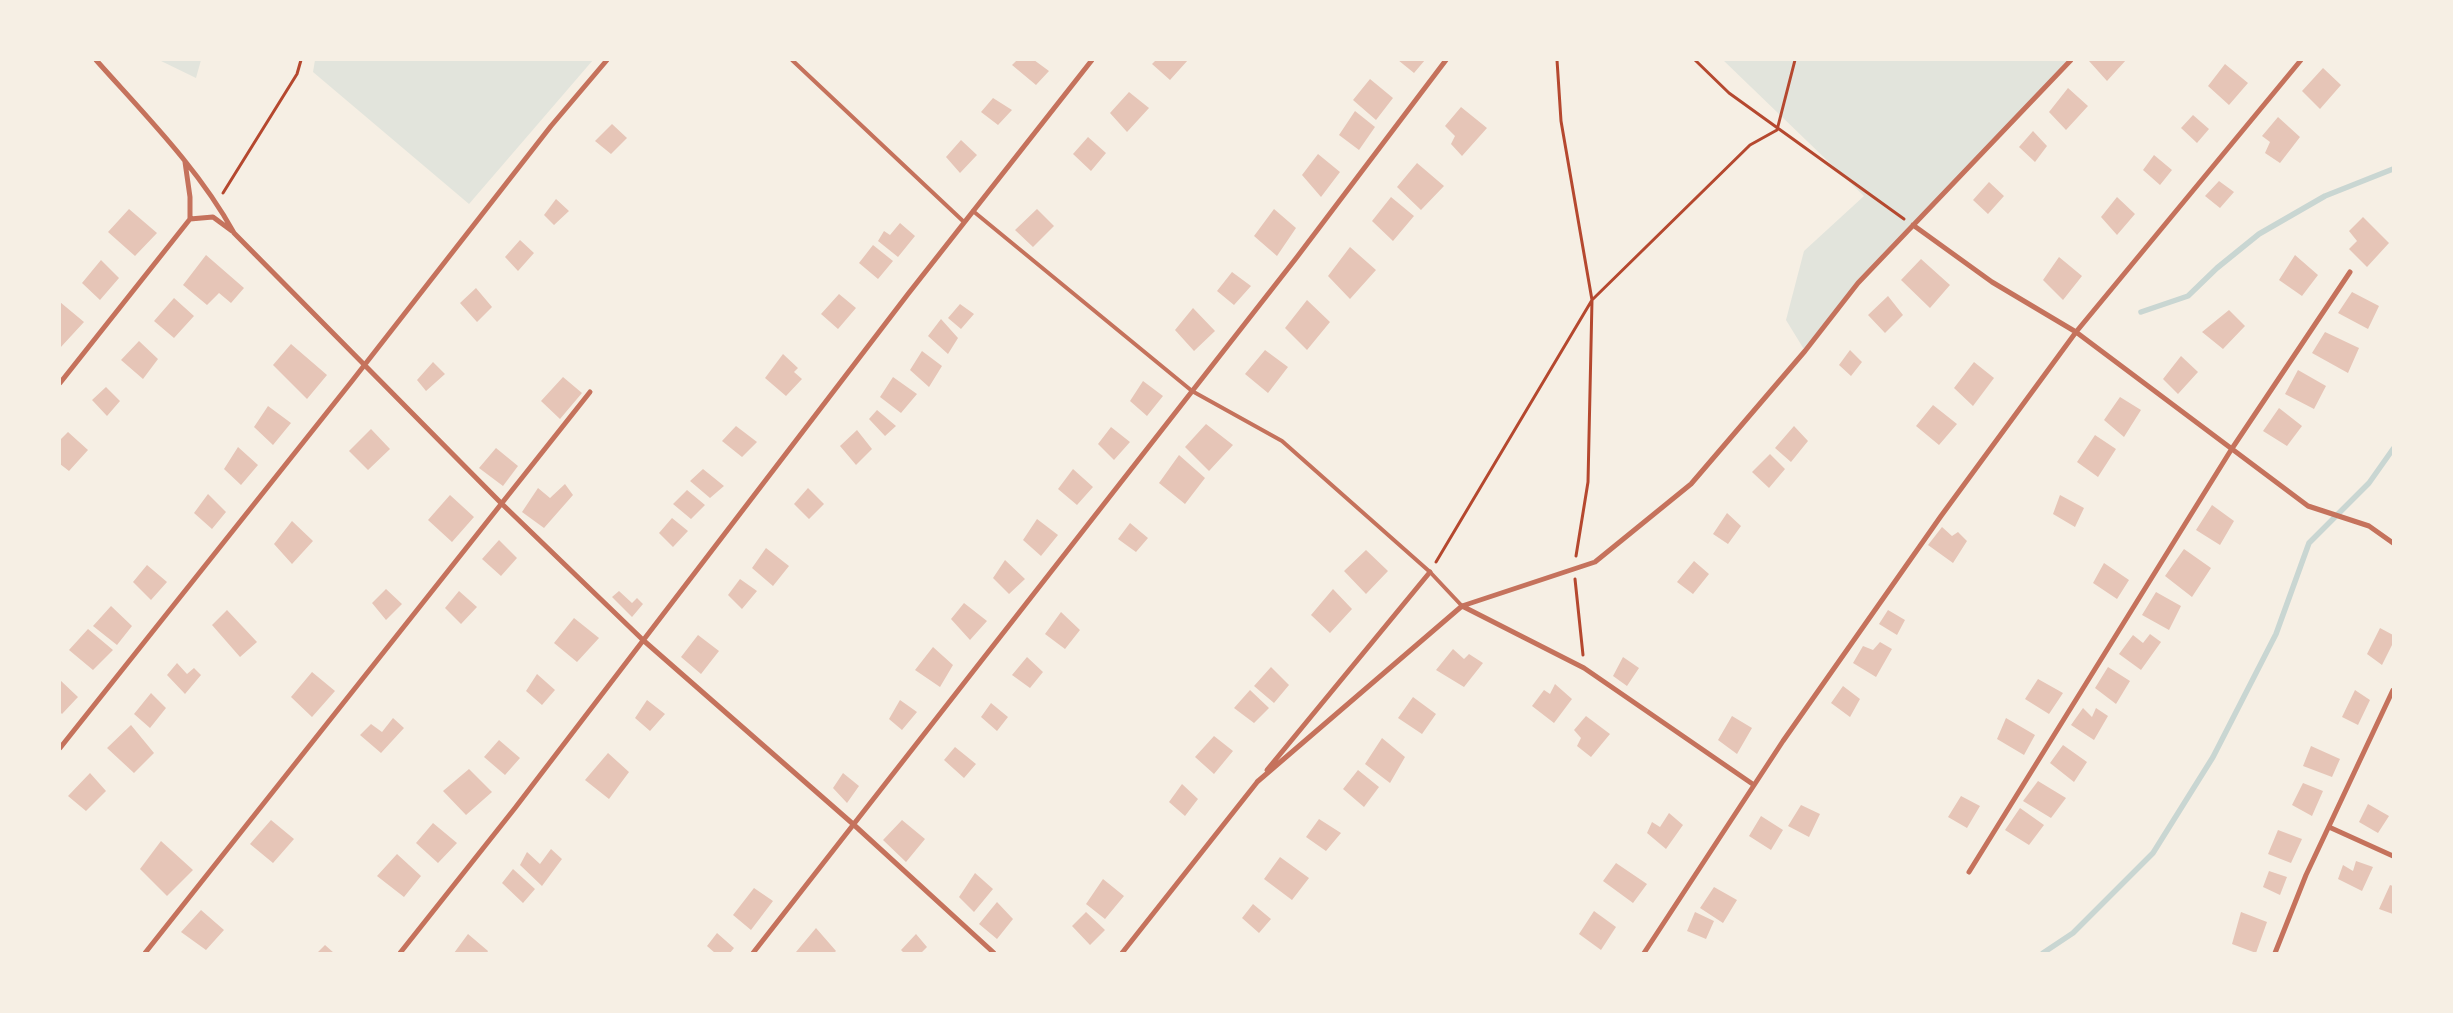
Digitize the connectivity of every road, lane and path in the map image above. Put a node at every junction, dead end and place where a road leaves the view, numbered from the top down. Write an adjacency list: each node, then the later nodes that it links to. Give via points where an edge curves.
1 (96, 60): 13 (street)
2 (301, 60): 14 (path, via 297,74)
3 (607, 60): 23 (street, via 551,126)
4 (792, 60): 17 (lane)
5 (1092, 60): 15 (street)
6 (1446, 60): 25 (street)
7 (1557, 60): 21 (path, via 1561,121)
8 (1695, 60): 12 (path, via 1729,94)
9 (1794, 60): 12 (path)
10 (2071, 60): 18 (street)
11 (2302, 60): 22 (street)
12 (1777, 130): 18 (path); 21 (path, via 1750,144)
13 (185, 162): 14 (street); 16 (street)
14 (217, 202): 19 (street)
15 (973, 211): 17 (street); 25 (lane)
16 (190, 219): 19 (street, via 213,217); 24 (street)
17 (964, 222): 33 (street)
18 (1913, 225): 22 (street, via 1992,282); 30 (street, via 1858,283 1805,352 1691,484 1595,562)
19 (234, 233): 23 (street)
20 (2350, 272): 27 (street)
21 (1592, 300): 30 (path, via 1588,482); 31 (path)
22 (2076, 332): 27 (street); 38 (street, via 1941,516)
23 (364, 366): 28 (street); 36 (street)
24 (60, 383)
25 (1192, 391): 31 (lane, via 1282,441); 39 (street)
26 (590, 392): 28 (street)
27 (2232, 450): 29 (street, via 2308,506 2369,526); 42 (street)
28 (501, 503): 33 (street); 43 (street)
29 (2393, 542)
30 (1574, 569): 32 (street); 34 (path)
31 (1430, 572): 32 (lane); 37 (street)
32 (1462, 606): 34 (street); 37 (street)
33 (642, 640): 39 (street); 44 (street)
34 (1584, 668): 38 (street)
35 (2393, 690): 40 (street)
36 (60, 748)
37 (1257, 782): 47 (street)
38 (1754, 784): 48 (street)
39 (853, 824): 45 (street); 46 (street)
40 (2329, 827): 41 (street); 49 (street)
41 (2393, 856)
42 (1969, 872)
43 (145, 953)
44 (400, 953)
45 (753, 953)
46 (994, 953)
47 (1122, 953)
48 (1644, 953)
49 (2275, 953)

